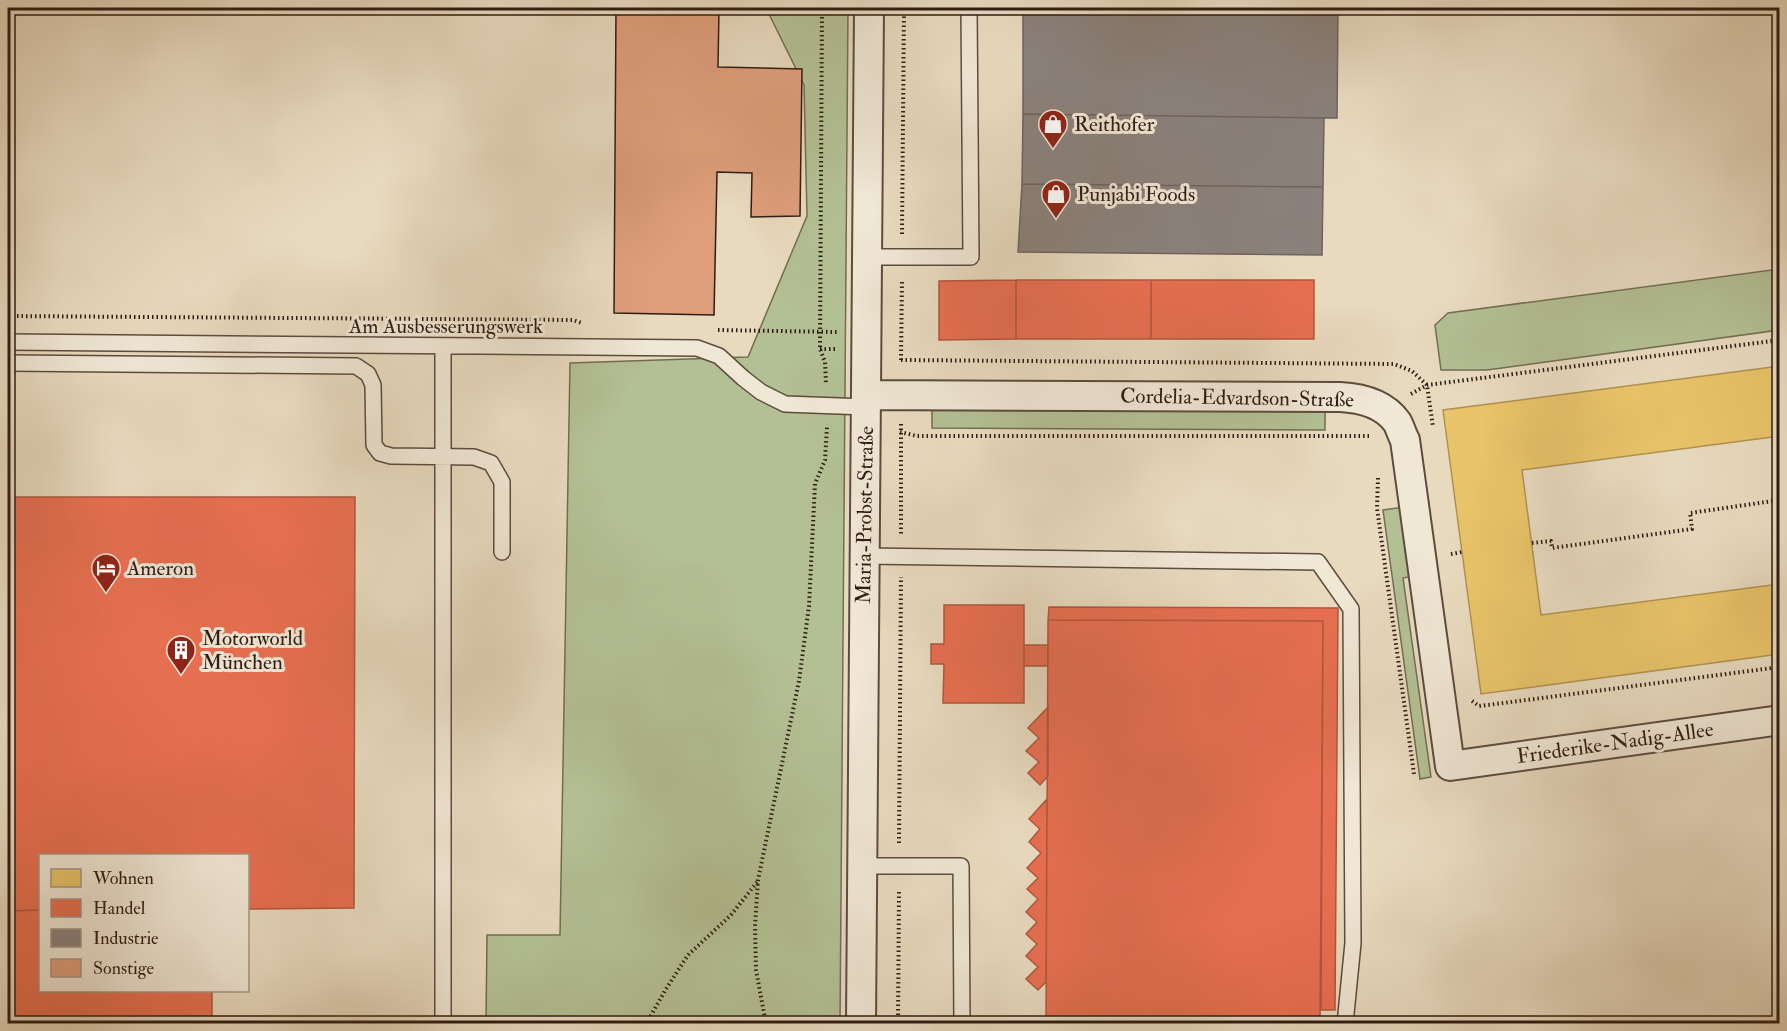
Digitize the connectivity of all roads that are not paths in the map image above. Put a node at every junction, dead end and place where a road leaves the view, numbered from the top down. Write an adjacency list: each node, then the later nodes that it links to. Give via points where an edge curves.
1 (869, 8): 3 (street, Maria-Probst-Straße)
2 (969, 8): 3 (lane, via 971,257)
3 (867, 257): 7 (street, Maria-Probst-Straße)
4 (8, 342): 5 (lane, Am Ausbesserungswerk)
5 (443, 347): 7 (lane, Am Ausbesserungswerk, via 697,348 718,356 761,392 785,404 827,406); 8 (lane)
6 (8, 363): 8 (lane, via 356,366 368,374 373,385 374,445 380,453)
7 (866, 401): 10 (street, Maria-Probst-Straße); 12 (street, Cordelia-Edvardson-Straße, via 901,395 1340,397 1362,399 1384,410 1397,422 1405,440)
8 (442, 456): 9 (lane, via 474,457 491,463 502,482); 14 (lane)
9 (502, 552)
10 (864, 556): 13 (street, Maria-Probst-Straße); 17 (lane, via 1318,562 1351,609 1353,943)
11 (1779, 720): 12 (street, Friederike-Nadig-Allee)
12 (1450, 766)
13 (862, 866): 15 (street, Maria-Probst-Straße); 16 (lane, via 961,866)
14 (443, 1023)
15 (861, 1023)
16 (962, 1023)
17 (1345, 1023)

